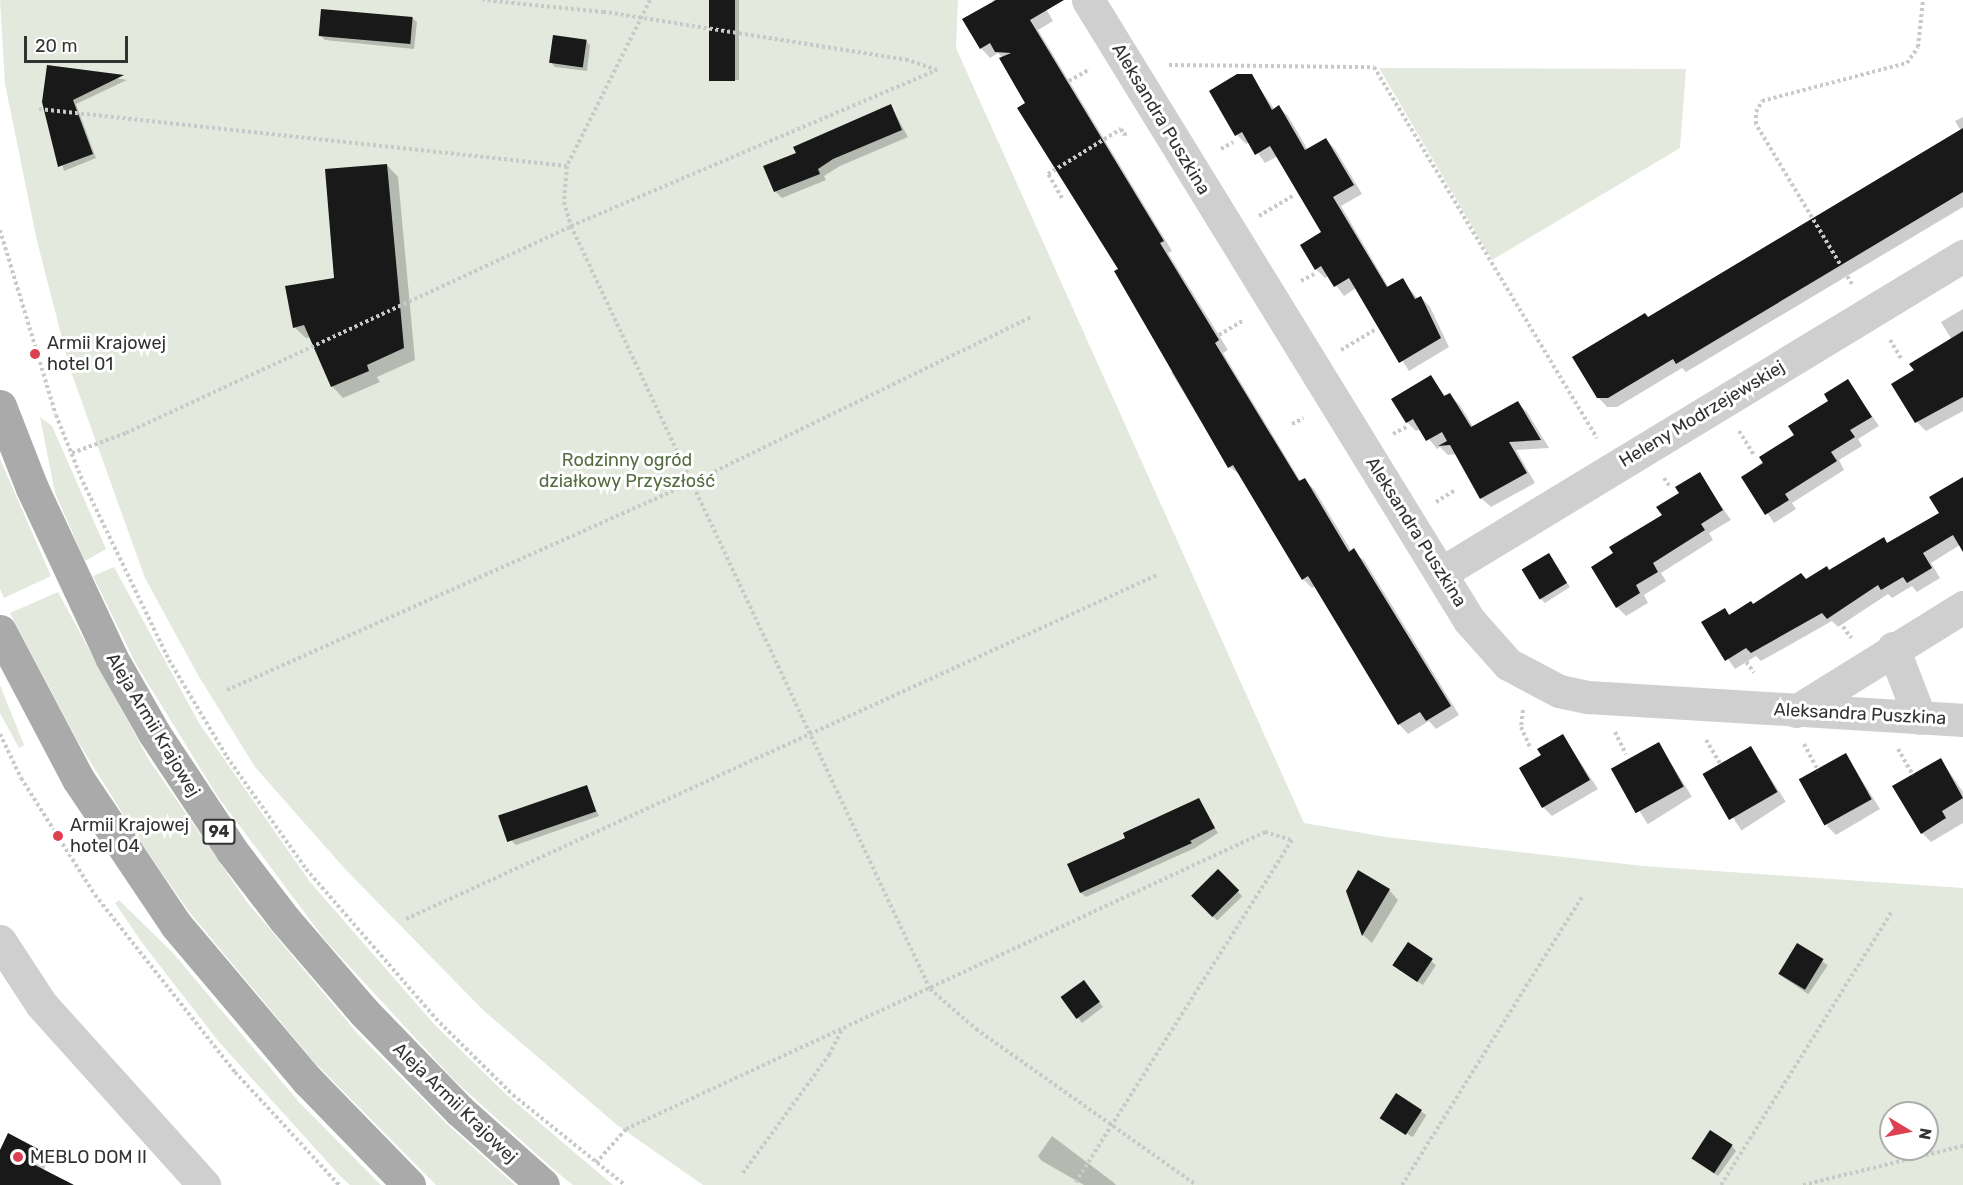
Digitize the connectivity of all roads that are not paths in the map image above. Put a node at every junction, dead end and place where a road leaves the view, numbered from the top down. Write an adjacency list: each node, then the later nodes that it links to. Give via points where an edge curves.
1 (1088, 0): 4 (street, Aleksandra Puszkina)
2 (1963, 256): 4 (street, Heleny Modrzejewskiej)
3 (0, 406): 14 (main road, Aleja Armii Krajowej / 94, via 32,488 111,657 154,733 232,851 363,1011 460,1112)
4 (1441, 573): 10 (street, Aleksandra Puszkina, via 1486,644 1508,664 1559,691)
5 (1963, 607): 7 (street)
6 (0, 631): 13 (main road, via 78,779 176,925 300,1072)
7 (1893, 648): 8 (street); 10 (street)
8 (1920, 718): 9 (street, Aleksandra Puszkina); 10 (street, Aleksandra Puszkina)
9 (1963, 720)
10 (1797, 722)
11 (0, 942): 12 (street, via 41,1004)
12 (204, 1185)
13 (409, 1185)
14 (543, 1185)

